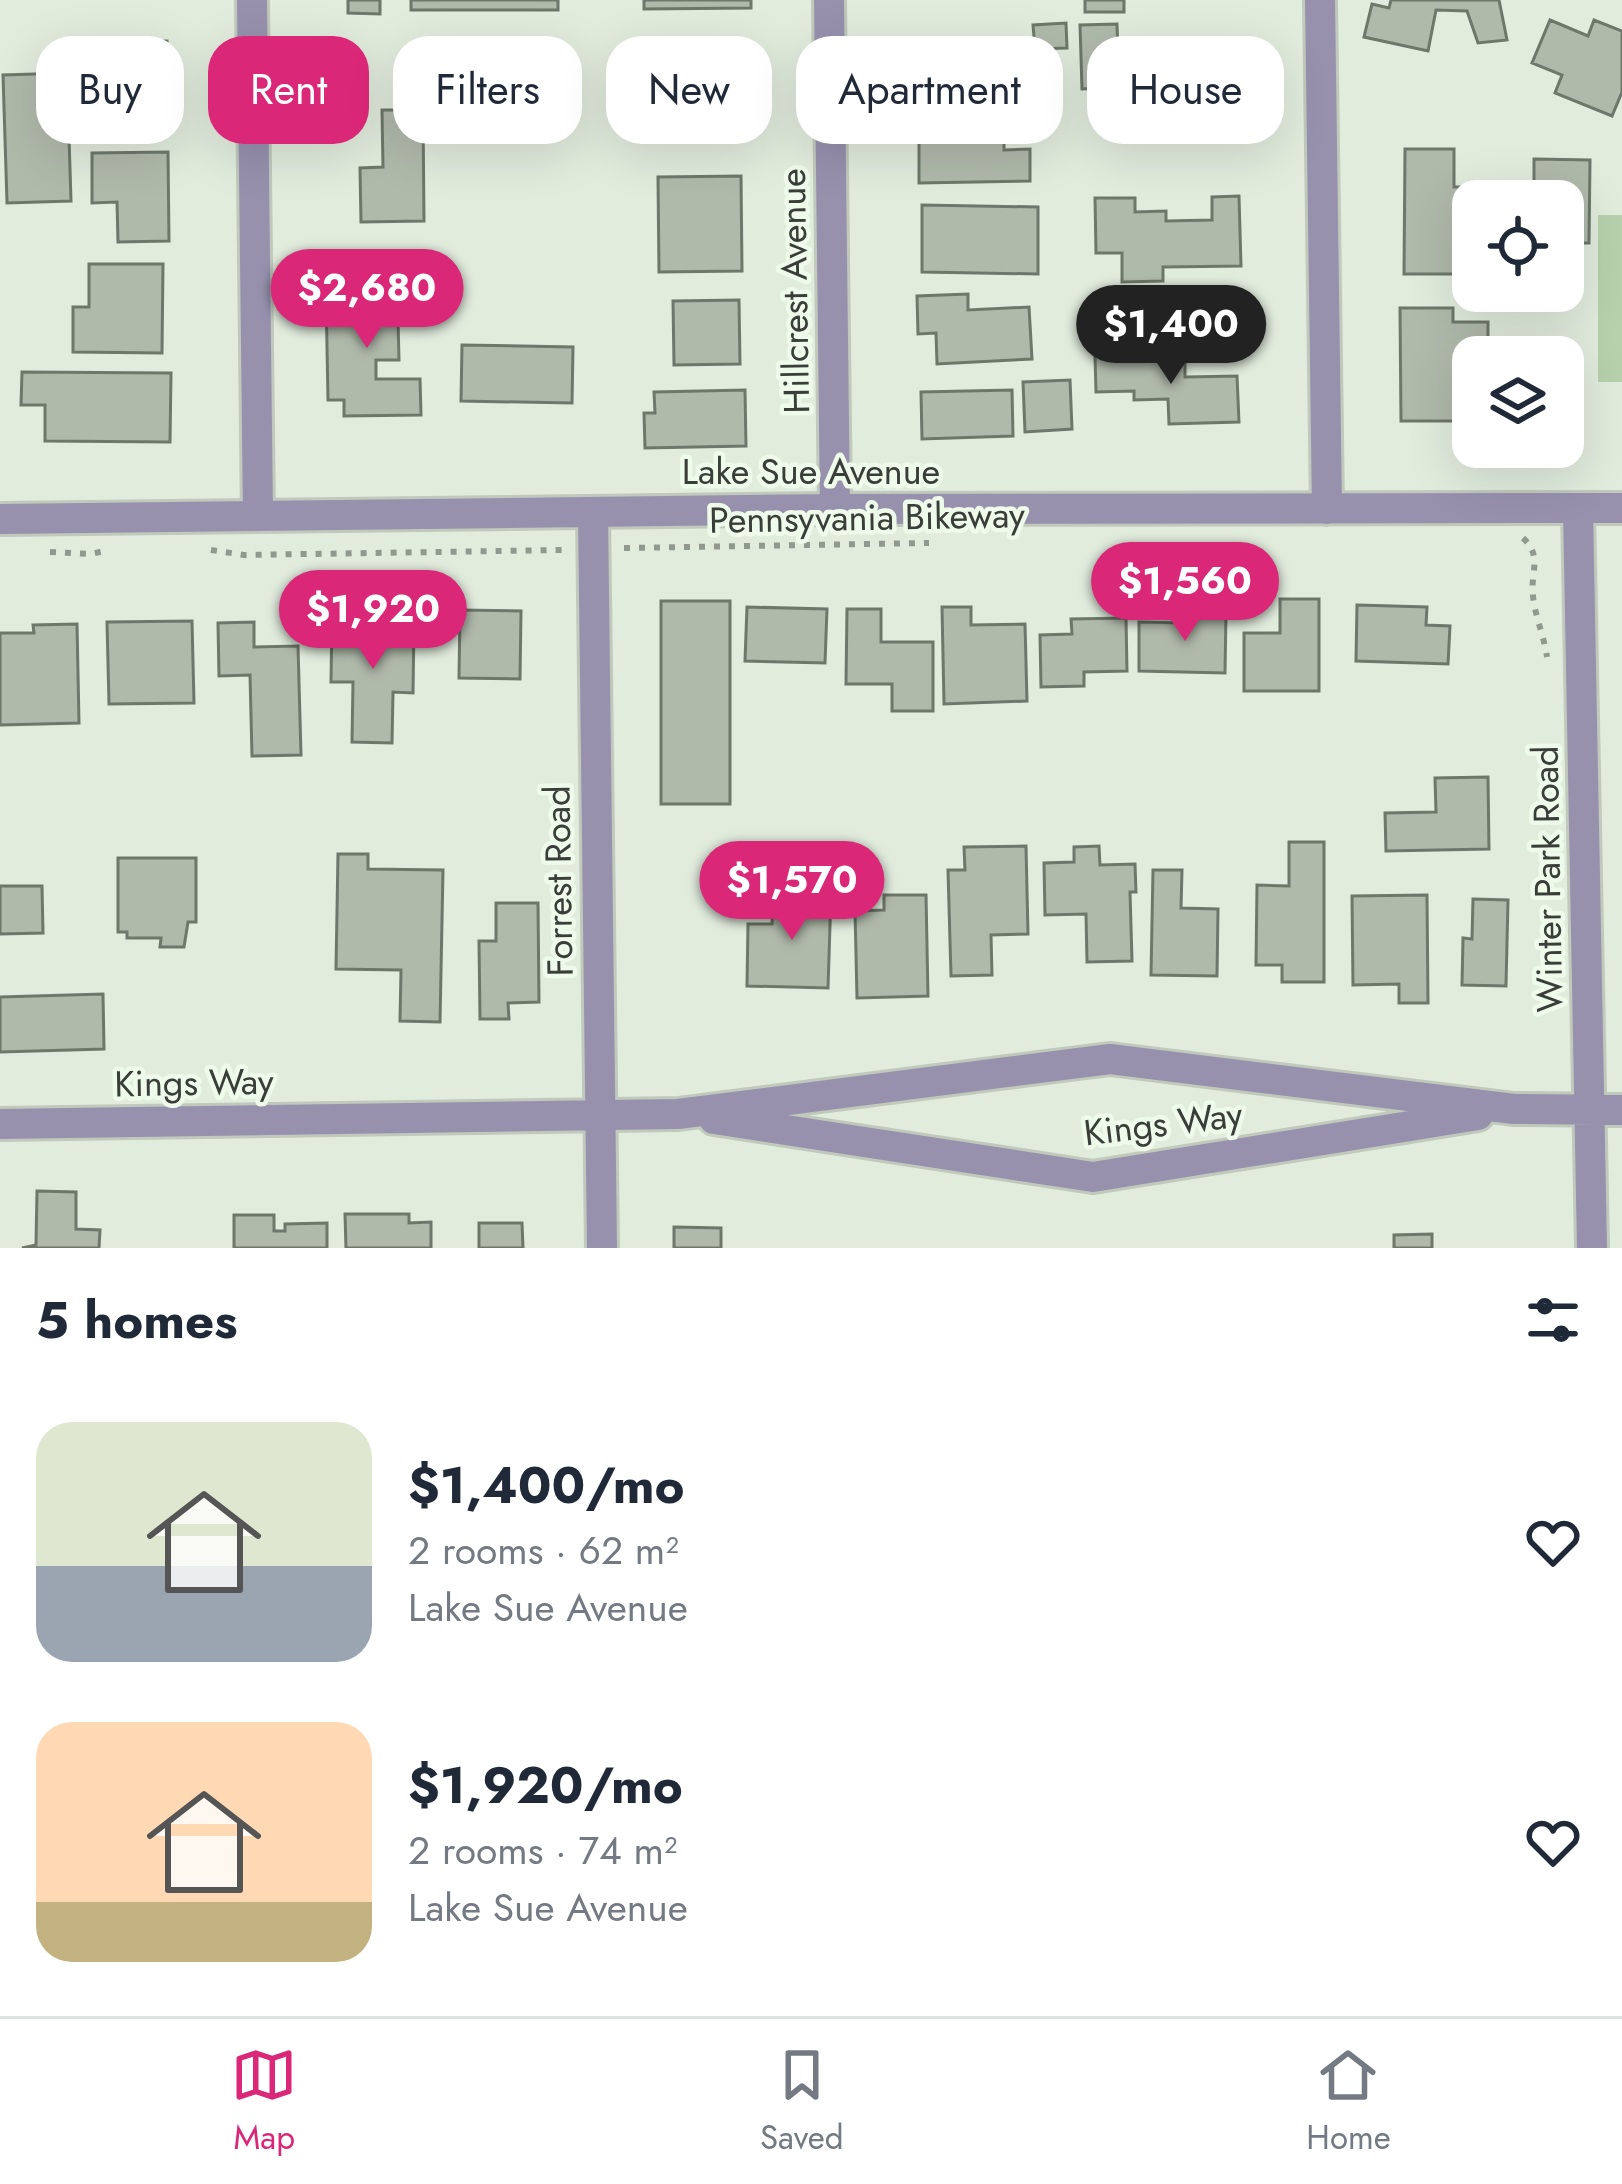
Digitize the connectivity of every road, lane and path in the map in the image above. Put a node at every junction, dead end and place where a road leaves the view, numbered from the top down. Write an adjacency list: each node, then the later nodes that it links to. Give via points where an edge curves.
1 (252, 0): 9 (street)
2 (829, 0): 5 (street, Hillcrest Avenue)
3 (1320, 0): 6 (street)
4 (1622, 508): 7 (street, Lake Sue Avenue)
5 (836, 509): 6 (street, Lake Sue Avenue); 8 (street, Lake Sue Avenue)
6 (1327, 509): 7 (street, Lake Sue Avenue)
7 (1578, 509): 19 (street, Winter Park Road)
8 (592, 512): 9 (street, Lake Sue Avenue); 14 (street, Forrest Road)
9 (258, 516): 10 (street, Lake Sue Avenue)
10 (0, 519)
11 (1518, 536): 17 (path, via 1536,562 1532,597)
12 (937, 543): 14 (path, Pennsyvania Bikeway)
13 (128, 546): 16 (path)
14 (593, 548): 15 (path, Pennsyvania Bikeway, via 244,555); 20 (street, Forrest Road)
15 (200, 549)
16 (46, 551)
17 (1548, 670)
18 (1514, 1109): 19 (street, Kings Way); 21 (street, Kings Way, via 1110,1059); 21 (street, Kings Way, via 1093,1177)
19 (1606, 1110): 24 (street, Winter Park Road)
20 (600, 1114): 21 (street, Kings Way); 22 (street, Kings Way); 23 (street, Forrest Road)
21 (678, 1114)
22 (0, 1124)
23 (602, 1248)
24 (1592, 1248)

